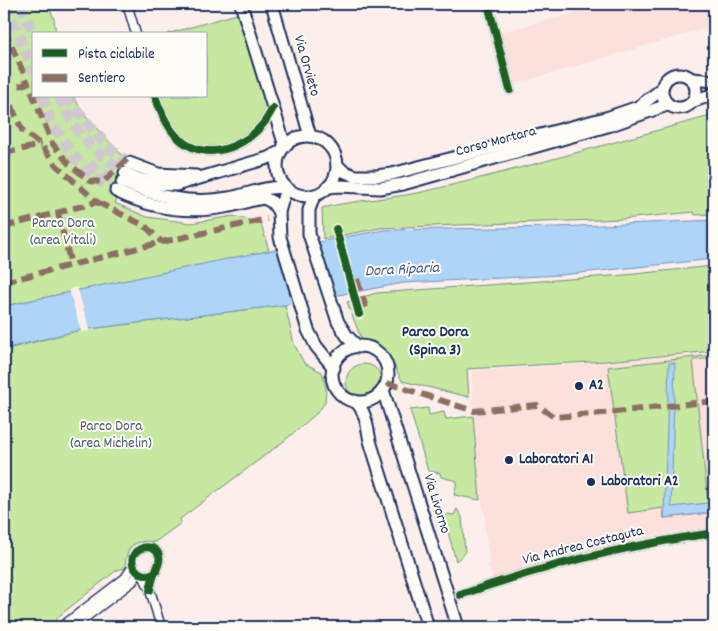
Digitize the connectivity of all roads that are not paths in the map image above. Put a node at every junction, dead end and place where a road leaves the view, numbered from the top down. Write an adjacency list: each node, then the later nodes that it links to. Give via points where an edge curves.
1 (127, 4): 5 (street)
2 (241, 4): 14 (main road)
3 (272, 4): 15 (main road, Via Orvieto)
4 (488, 4): 8 (street)
5 (135, 32)
6 (692, 79): 7 (main road); 9 (main road, via 674,75 666,79); 12 (main road, via 696,90)
7 (714, 82)
8 (510, 90)
9 (661, 90): 13 (main road); 17 (main road, Corso Mortara, via 638,107 609,117 411,170 355,176)
10 (714, 94): 12 (main road)
11 (156, 98): 14 (street, via 172,131 193,148 205,152 240,143 263,124)
12 (694, 101): 13 (main road, via 679,108)
13 (667, 105): 19 (main road, Corso Mortara, via 612,125 403,184 380,188)
14 (274, 108): 16 (main road)
15 (310, 136): 16 (main road, via 298,137); 17 (main road, via 326,145)
16 (283, 148): 18 (main road, via 268,158 176,185); 20 (main road, via 277,166)
17 (337, 165): 19 (main road, via 335,177)
18 (123, 177): 20 (main road, via 159,196 188,201 226,199 273,187); 22 (main road, via 132,199 153,205 206,210 264,198 272,202)
19 (328, 187): 21 (main road)
20 (286, 188): 21 (main road, via 299,195); 22 (main road)
21 (314, 196): 23 (main road, via 309,210 309,234 342,329)
22 (278, 212): 24 (main road, via 280,237 303,314 312,339)
23 (358, 346): 24 (main road, via 342,354); 25 (main road, via 375,351 385,361 388,376)
24 (334, 368): 26 (main road, via 337,389)
25 (383, 390): 26 (main road, via 371,400); 37 (main road, Via Livorno)
26 (354, 401): 36 (main road, via 364,416)
27 (714, 534): 32 (street, Via Andrea Costaguta, via 621,549)
28 (133, 566): 29 (street, via 135,553 147,547 156,551 160,559); 30 (street); 33 (street, via 126,578)
29 (156, 572): 30 (street); 31 (street)
30 (141, 574): 31 (street); 34 (street)
31 (150, 590): 35 (street)
32 (460, 595)
33 (60, 627)
34 (72, 627)
35 (161, 627)
36 (428, 627)
37 (458, 627)

